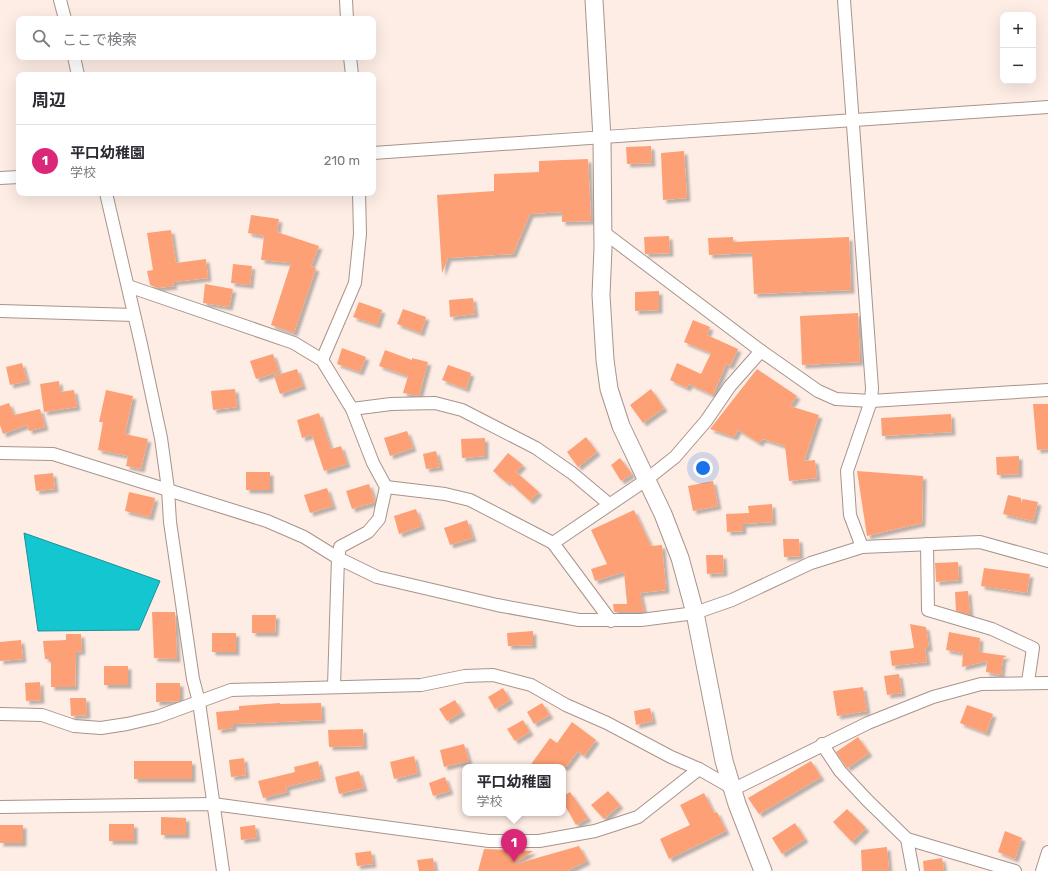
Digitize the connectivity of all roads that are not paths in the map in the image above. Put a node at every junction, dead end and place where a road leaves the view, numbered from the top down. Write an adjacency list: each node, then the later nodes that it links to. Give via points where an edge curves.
1 (60, 0): 5 (street)
2 (346, 0): 6 (street)
3 (594, 0): 13 (street)
4 (844, 0): 12 (street)
5 (64, 16)
6 (347, 16)
7 (75, 60): 9 (street)
8 (350, 60): 10 (street)
9 (77, 72)
10 (352, 72)
11 (1048, 107): 12 (street)
12 (852, 119): 13 (street); 26 (street)
13 (602, 138): 14 (street); 19 (street)
14 (376, 153)
15 (16, 177): 16 (street)
16 (0, 178)
17 (107, 196): 20 (street)
18 (359, 196): 24 (street, via 360,234 355,283)
19 (602, 231): 23 (street); 29 (street, via 601,295 609,389 621,426)
20 (128, 286): 22 (street); 24 (street, via 294,343)
21 (0, 311): 22 (street)
22 (134, 315): 31 (street, via 153,398)
23 (761, 351): 26 (street, via 818,391 836,398); 29 (street, via 730,386 701,427 675,457)
24 (322, 360): 27 (street)
25 (1048, 390): 26 (street)
26 (871, 401): 35 (street, via 847,471 850,515)
27 (352, 409): 30 (street, via 373,463); 32 (street, via 391,404 435,403 462,410 536,448 572,473)
28 (0, 453): 31 (street, via 53,454)
29 (646, 480): 32 (street); 38 (street, via 680,558)
30 (386, 487): 33 (street, via 445,494 470,500); 36 (street, via 379,519 368,532 340,547)
31 (168, 489): 36 (street, via 267,521 304,537); 43 (street, via 170,522)
32 (609, 504): 33 (street)
33 (553, 543): 39 (street)
34 (927, 544): 35 (street); 37 (street, via 980,542); 40 (street, via 928,610 992,629 1033,648)
35 (862, 547): 38 (street, via 811,563 732,600)
36 (338, 558): 39 (street, via 377,577 497,605 579,620); 42 (street)
37 (1048, 561)
38 (695, 613): 39 (street); 47 (street, via 723,754)
39 (611, 621)
40 (1028, 682): 41 (street); 45 (street, via 981,684 933,697 868,722)
41 (1048, 683)
42 (334, 686): 43 (street, via 231,690); 46 (street, via 421,684 465,676 493,675 531,685 566,705)
43 (199, 702): 44 (street, via 127,724 101,728 74,726 42,715); 48 (street)
44 (0, 714)
45 (822, 744): 47 (street); 50 (street, via 840,771)
46 (699, 769): 47 (street); 48 (street, via 638,817 595,831 539,841 489,841)
47 (734, 789): 53 (street, via 736,804)
48 (213, 804): 49 (street); 52 (street)
49 (0, 807)
50 (907, 839): 54 (street); 55 (street)
51 (1048, 852): 56 (street)
52 (223, 871)
53 (763, 871)
54 (913, 871)
55 (1015, 871)
56 (1042, 871)

